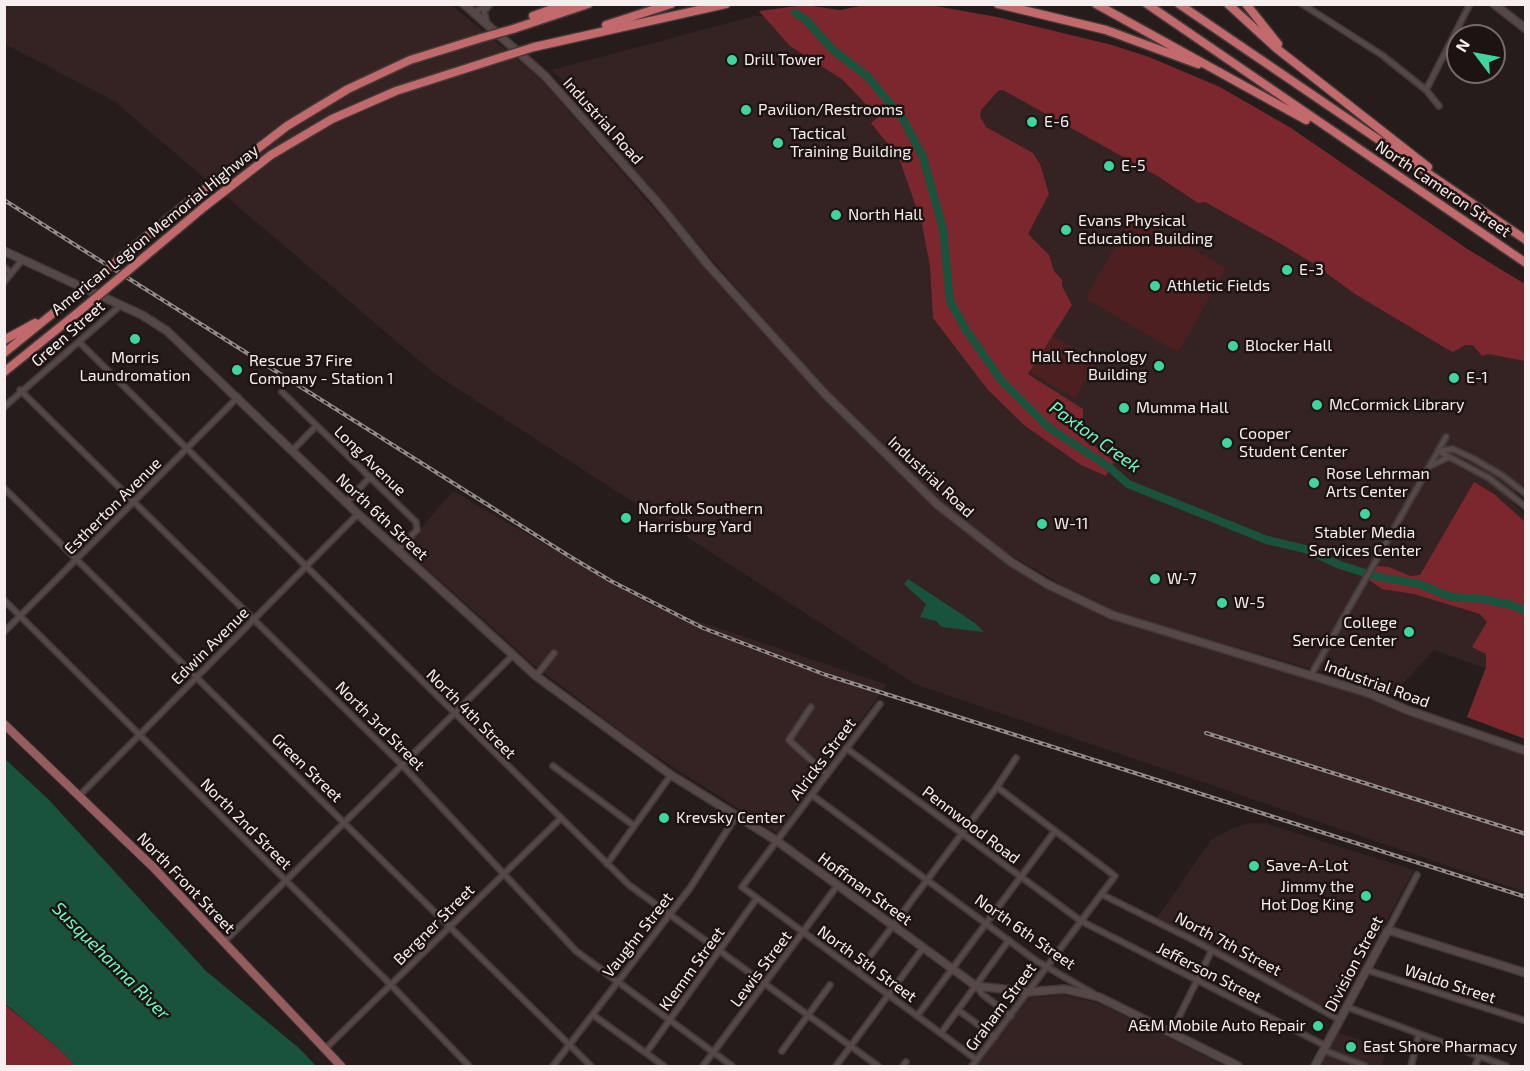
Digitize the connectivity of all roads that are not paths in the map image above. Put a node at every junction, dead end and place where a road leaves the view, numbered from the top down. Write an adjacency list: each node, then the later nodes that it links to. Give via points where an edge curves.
1 (464, 4): 16 (street, Industrial Road)
2 (490, 4): 16 (street); 17 (street, via 484,12)
3 (566, 4): 18 (highway)
4 (588, 4): 18 (highway)
5 (672, 4): 20 (highway, American Legion Memorial Highway)
6 (726, 4): 20 (highway)
7 (998, 4): 22 (highway, via 1106,30)
8 (1096, 4): 22 (highway)
9 (1147, 4): 25 (highway)
10 (1179, 4): 26 (highway)
11 (1228, 4): 21 (highway)
12 (1246, 4): 21 (highway)
13 (1302, 4): 23 (street, via 1382,55)
14 (1470, 4): 23 (street)
15 (1494, 4): 19 (street)
16 (473, 13): 17 (street, Industrial Road)
17 (488, 26): 67 (street, Industrial Road, via 545,76 825,394 970,532 1047,584 1112,615)
18 (511, 27): 34 (highway, American Legion Memorial Highway, bridge, via 410,60 348,89 287,126)
19 (1526, 29)
20 (534, 47): 39 (highway, American Legion Memorial Highway, bridge, via 396,91 332,119 271,155)
21 (1302, 68): 26 (highway)
22 (1233, 79): 25 (highway)
23 (1426, 90): 24 (street)
24 (1439, 106)
25 (1343, 141): 30 (highway, North Cameron Street)
26 (1470, 201): 27 (highway, North Cameron Street)
27 (1526, 240)
28 (4, 250): 29 (street, North 6th Street)
29 (23, 259): 32 (street); 35 (street, North 6th Street)
30 (1526, 263)
31 (4, 267): 32 (street)
32 (11, 273): 33 (street)
33 (4, 282)
34 (66, 303): 36 (highway); 38 (highway, American Legion Memorial Highway)
35 (120, 305): 37 (street, Green Street); 42 (street, North 6th Street, via 167,331)
36 (4, 340)
37 (79, 342): 40 (street, Green Street); 45 (street, North 4th Street)
38 (4, 353)
39 (4, 374)
40 (20, 390): 43 (street, Green Street); 54 (street, North 3rd Street)
41 (282, 392): 44 (street, Long Avenue)
42 (238, 397): 45 (street, Estherton Avenue); 47 (street, North 6th Street)
43 (4, 407)
44 (316, 426): 47 (street); 51 (street, Long Avenue)
45 (187, 447): 54 (street, Estherton Avenue); 60 (street, North 4th Street)
46 (1453, 449): 48 (street); 48 (street, via 1446,437); 53 (street, via 1494,470)
47 (292, 451): 55 (street, North 6th Street)
48 (1438, 451): 49 (street); 50 (street)
49 (1449, 457): 50 (street); 56 (street, via 1489,478)
50 (1428, 468): 67 (street)
51 (370, 477): 55 (street); 58 (street, Long Avenue, via 417,524 417,530)
52 (4, 488): 59 (street, Green Street)
53 (1526, 494)
54 (135, 501): 59 (street, Estherton Avenue); 63 (street, North 3rd Street)
55 (346, 503): 57 (street, North 6th Street)
56 (1526, 507)
57 (357, 514): 58 (street, North 6th Street); 60 (street, Edwin Avenue)
58 (397, 550): 66 (street, North 6th Street)
59 (76, 559): 62 (street, Estherton Avenue); 68 (street, Green Street)
60 (306, 566): 63 (street, Edwin Avenue); 72 (street, North 4th Street)
61 (4, 600): 62 (street, North 2nd Street)
62 (20, 616): 64 (street, Estherton Avenue); 75 (street, North 2nd Street)
63 (255, 617): 68 (street, Edwin Avenue); 79 (street, North 3rd Street)
64 (4, 632)
65 (554, 652): 69 (street)
66 (512, 656): 69 (street, North 6th Street); 72 (street)
67 (1311, 675): 77 (street, Industrial Road)
68 (196, 676): 75 (street, Edwin Avenue); 89 (street, Green Street)
69 (537, 676): 81 (street, North 6th Street)
70 (879, 704): 76 (street, Alricks Street)
71 (811, 707): 82 (street, via 789,740)
72 (454, 713): 79 (street); 88 (street, North 4th Street)
73 (4, 718): 83 (main road)
74 (4, 724): 83 (main road, North Front Street)
75 (138, 735): 85 (street, Edwin Avenue); 99 (street, North 2nd Street)
76 (846, 748): 82 (street, Alricks Street); 92 (street, Pennwood Road)
77 (1526, 751)
78 (1016, 758): 84 (street)
79 (402, 765): 89 (street); 95 (street, North 3rd Street)
80 (553, 766): 90 (street)
81 (671, 775): 87 (street, North 6th Street); 90 (street)
82 (826, 775): 86 (street, Alricks Street)
83 (71, 786): 85 (main road, North Front Street)
84 (997, 787): 91 (street); 92 (street)
85 (80, 795): 112 (main road, North Front Street)
86 (812, 795): 93 (street, Alricks Street); 98 (street, North 6th Street)
87 (737, 815): 93 (street, Hoffman Street); 104 (street, Vaughn Street)
88 (561, 818): 94 (street, North 4th Street); 95 (street, Bergner Street)
89 (345, 822): 99 (street); 107 (street, Green Street)
90 (633, 825): 94 (street)
91 (1055, 831): 97 (street); 102 (street, Graham Street, via 1115,876)
92 (963, 833): 97 (street, Pennwood Road); 98 (street)
93 (777, 841): 100 (street, Hoffman Street); 101 (street, Alricks Street)
94 (607, 864): 104 (street, North 4th Street)
95 (503, 872): 107 (street, Bergner Street); 122 (street, North 3rd Street, via 576,951)
96 (1417, 875): 109 (street, Division Street)
97 (1021, 877): 105 (street, Pennwood Road); 106 (street)
98 (927, 880): 106 (street, North 6th Street); 108 (street)
99 (286, 881): 112 (street); 124 (street, North 2nd Street)
100 (837, 886): 108 (street, Hoffman Street); 110 (street, Lewis Street)
101 (742, 887): 103 (street, North 5th Street)
102 (1101, 894): 105 (street, Graham Street); 115 (street, North 7th Street)
103 (758, 898): 110 (street, North 5th Street); 114 (street, Klemm Street)
104 (670, 914): 114 (street, North 4th Street); 122 (street, Vaughn Street)
105 (1081, 921): 116 (street, Graham Street); 121 (street, Jefferson Street)
106 (986, 923): 111 (street, North 6th Street); 117 (street)
107 (450, 926): 124 (street, Bergner Street); 143 (street, Green Street)
108 (893, 926): 113 (street, Hoffman Street); 119 (street)
109 (1388, 930): 118 (street, Division Street); 120 (street)
110 (804, 932): 119 (street, North 5th Street); 123 (street, Lewis Street)
111 (1009, 940): 116 (street, North 6th Street); 126 (street)
112 (224, 942): 146 (main road, North Front Street)
113 (923, 948): 117 (street, Hoffman Street); 128 (street)
114 (720, 950): 123 (street, North 4th Street); 137 (street, Klemm Street)
115 (1212, 950): 121 (street); 136 (street, North 7th Street)
116 (1047, 967): 127 (street, Graham Street); 129 (street, North 6th Street)
117 (952, 969): 126 (street, Hoffman Street); 134 (street)
118 (1367, 970): 130 (street, Division Street); 138 (street, Waldo Street)
119 (858, 972): 128 (street, North 5th Street)
120 (1526, 973)
121 (1197, 980): 140 (street); 145 (street, Jefferson Street)
122 (616, 982): 132 (street, Vaughn Street); 137 (street, North 3rd Street)
123 (765, 983): 133 (street, North 4th Street); 149 (street, Lewis Street)
124 (391, 985): 146 (street, Bergner Street); 153 (street, North 2nd Street)
125 (830, 985): 133 (street)
126 (976, 986): 127 (street, Hoffman Street); 131 (street); 135 (street, Hoffman Street)
127 (1029, 992): 129 (street, Hoffman Street, via 1064,989); 135 (street, Graham Street)
128 (889, 995): 134 (street, North 5th Street); 144 (street)
129 (1099, 997): 140 (street, North 6th Street)
130 (1347, 1006): 136 (street, Division Street); 141 (street)
131 (958, 1010): 139 (street); 142 (street)
132 (592, 1015): 143 (street, Vaughn Street); 148 (street)
133 (808, 1015): 144 (street, North 4th Street); 147 (street)
134 (917, 1016): 139 (street, North 5th Street)
135 (1011, 1016): 142 (street, Graham Street)
136 (1340, 1020): 145 (street, Division Street)
137 (669, 1021): 148 (street, Klemm Street); 149 (street, North 3rd Street)
138 (1526, 1021)
139 (941, 1033): 151 (street, North 5th Street)
140 (1171, 1033): 162 (street, North 6th Street)
141 (1419, 1034): 150 (street); 165 (street)
142 (995, 1037): 151 (street, Graham Street)
143 (570, 1044): 154 (street, Vaughn Street); 155 (street, Green Street)
144 (851, 1047): 159 (street); 160 (street, North 4th Street)
145 (1325, 1048): 163 (street, Division Street); 164 (street, Jefferson Street)
146 (325, 1049): 152 (main road, North Front Street)
147 (782, 1051)
148 (646, 1053): 156 (street)
149 (713, 1053): 157 (street, Lewis Street); 158 (street, North 3rd Street)
150 (1479, 1057): 166 (street); 167 (street)
151 (976, 1060): 161 (street, Graham Street)
152 (341, 1066)
153 (469, 1066)
154 (553, 1066)
155 (591, 1066)
156 (664, 1066)
157 (703, 1066)
158 (732, 1066)
159 (836, 1066)
160 (878, 1066)
161 (972, 1066)
162 (1238, 1066)
163 (1315, 1066)
164 (1365, 1066)
165 (1411, 1066)
166 (1475, 1066)
167 (1506, 1066)

